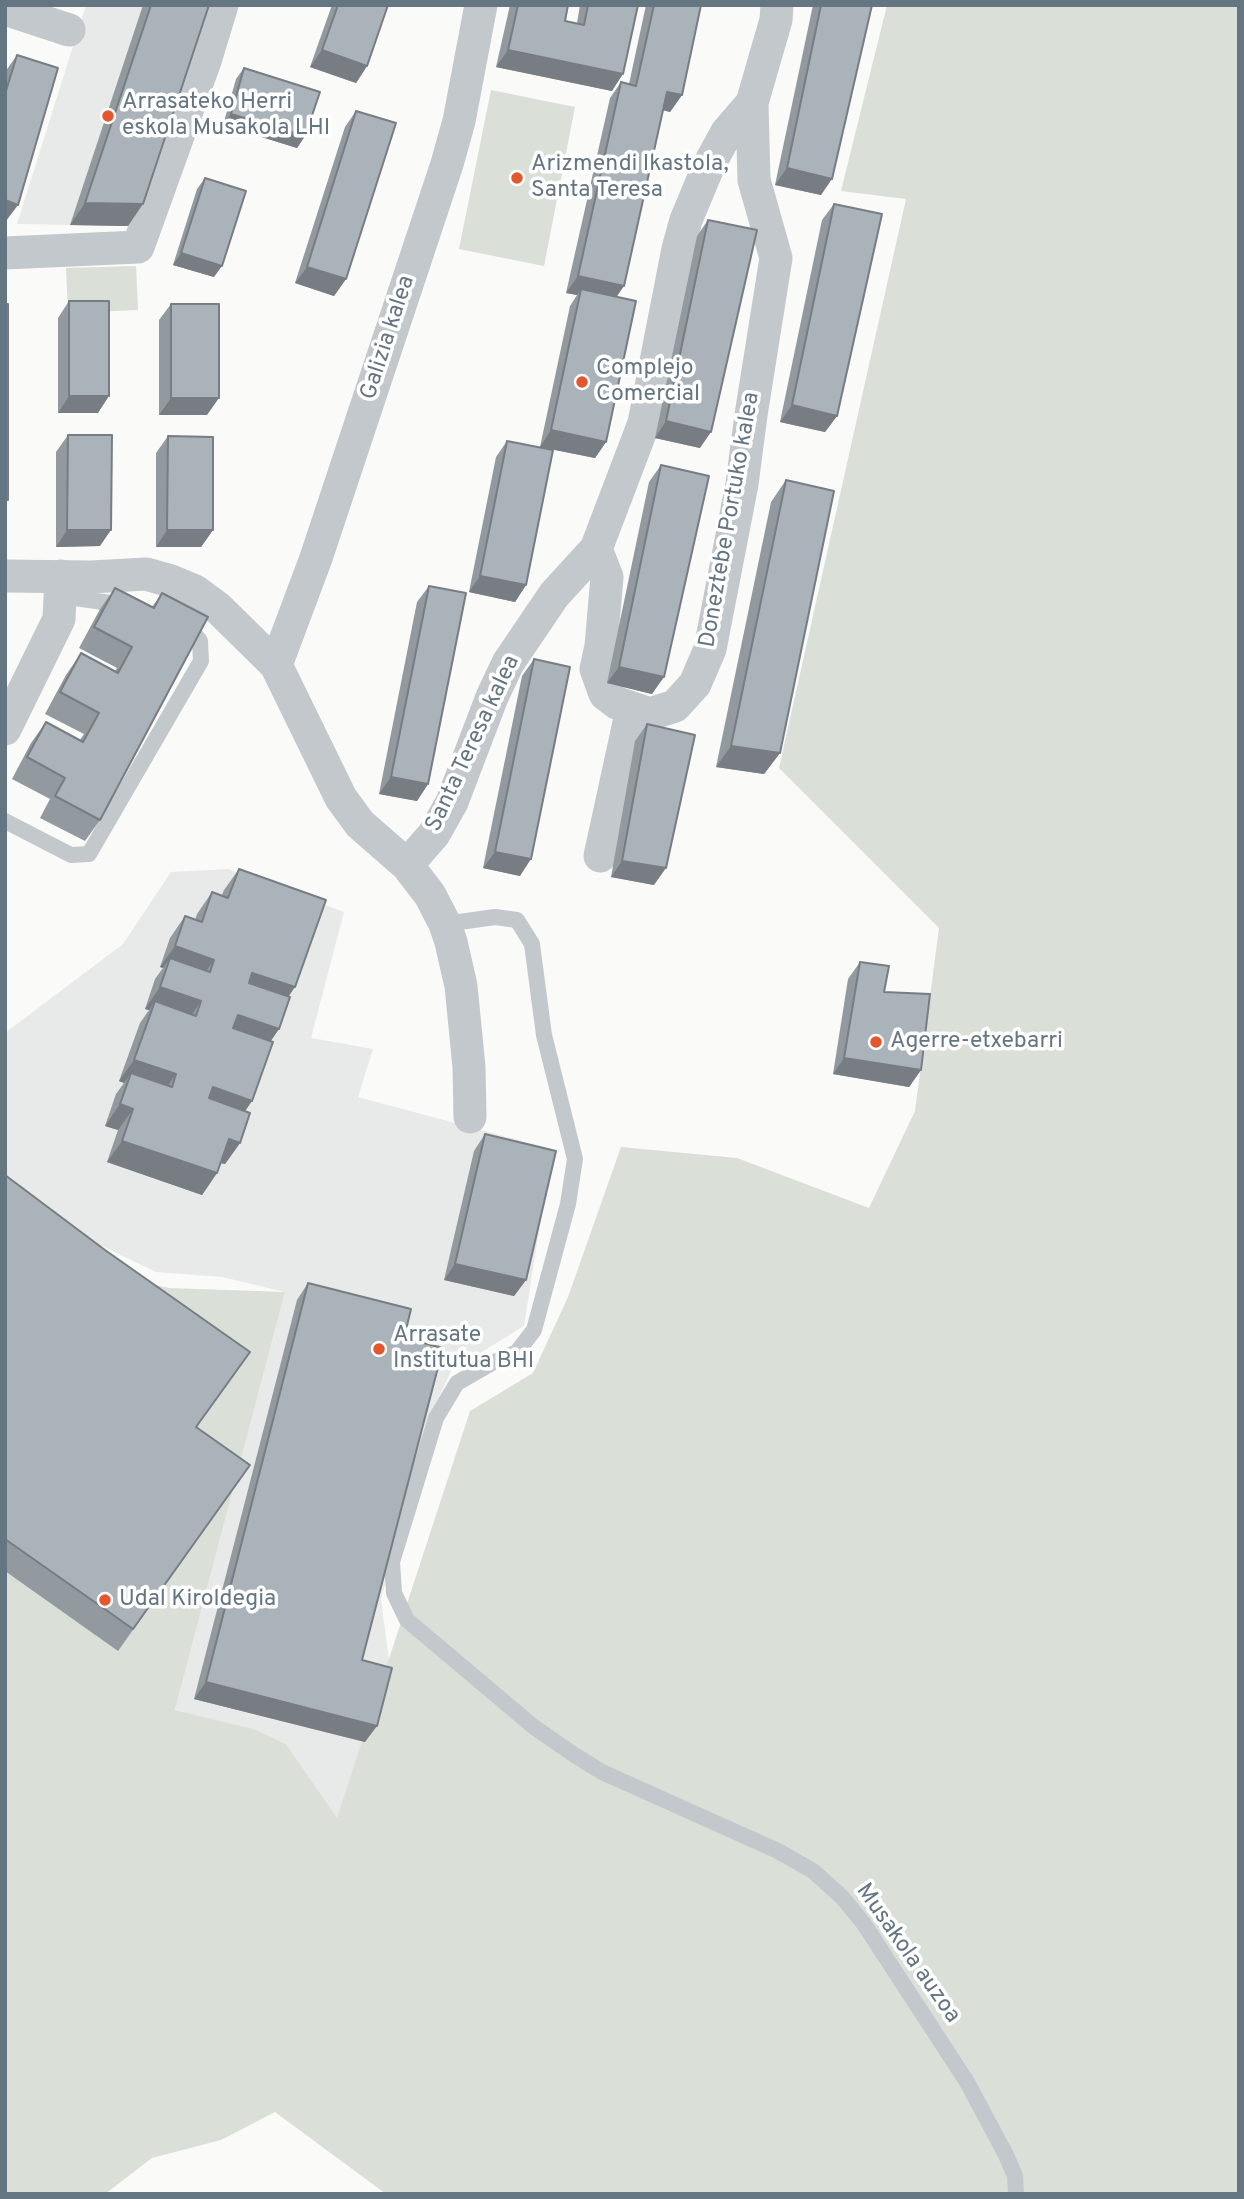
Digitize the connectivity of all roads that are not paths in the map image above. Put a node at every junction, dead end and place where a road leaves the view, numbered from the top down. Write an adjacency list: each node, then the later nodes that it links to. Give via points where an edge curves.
1 (222, 5): 7 (street, via 138,247)
2 (481, 5): 13 (street, Galizia kalea, via 447,164)
3 (777, 5): 6 (street, Santa Teresa kalea)
4 (5, 9): 5 (street)
5 (69, 30)
6 (752, 103): 8 (street, Santa Teresa kalea, via 727,132 686,220 644,423); 14 (street, Doneztebe Portuko kalea, via 754,180 776,258 742,484 710,649 695,684 675,706 650,714)
7 (5, 253)
8 (596, 550): 14 (street, via 607,577 596,669 605,694); 18 (street, Santa Teresa kalea, via 554,595 508,663 452,802 434,834)
9 (5, 576): 10 (street)
10 (61, 586): 11 (lane); 13 (street, via 146,574 171,581 218,608); 15 (street, via 59,619)
11 (145, 607)
12 (169, 619): 16 (lane, via 201,641 201,661 89,854 71,855)
13 (276, 665): 18 (street, via 341,798 360,824)
14 (632, 709): 17 (street)
15 (5, 729)
16 (5, 821)
17 (600, 856)
18 (407, 865): 19 (street)
19 (445, 924): 20 (street, via 461,986); 21 (lane, Musakola auzoa, via 495,917 517,920 532,944 544,1035 575,1159 568,1204 534,1330 517,1352 457,1383 436,1418 391,1562 394,1593 407,1620 573,1754 602,1772 778,1851 813,1871 842,1898 864,1924 967,2082 1006,2155 1015,2176)
20 (470, 1117)
21 (1016, 2194)

